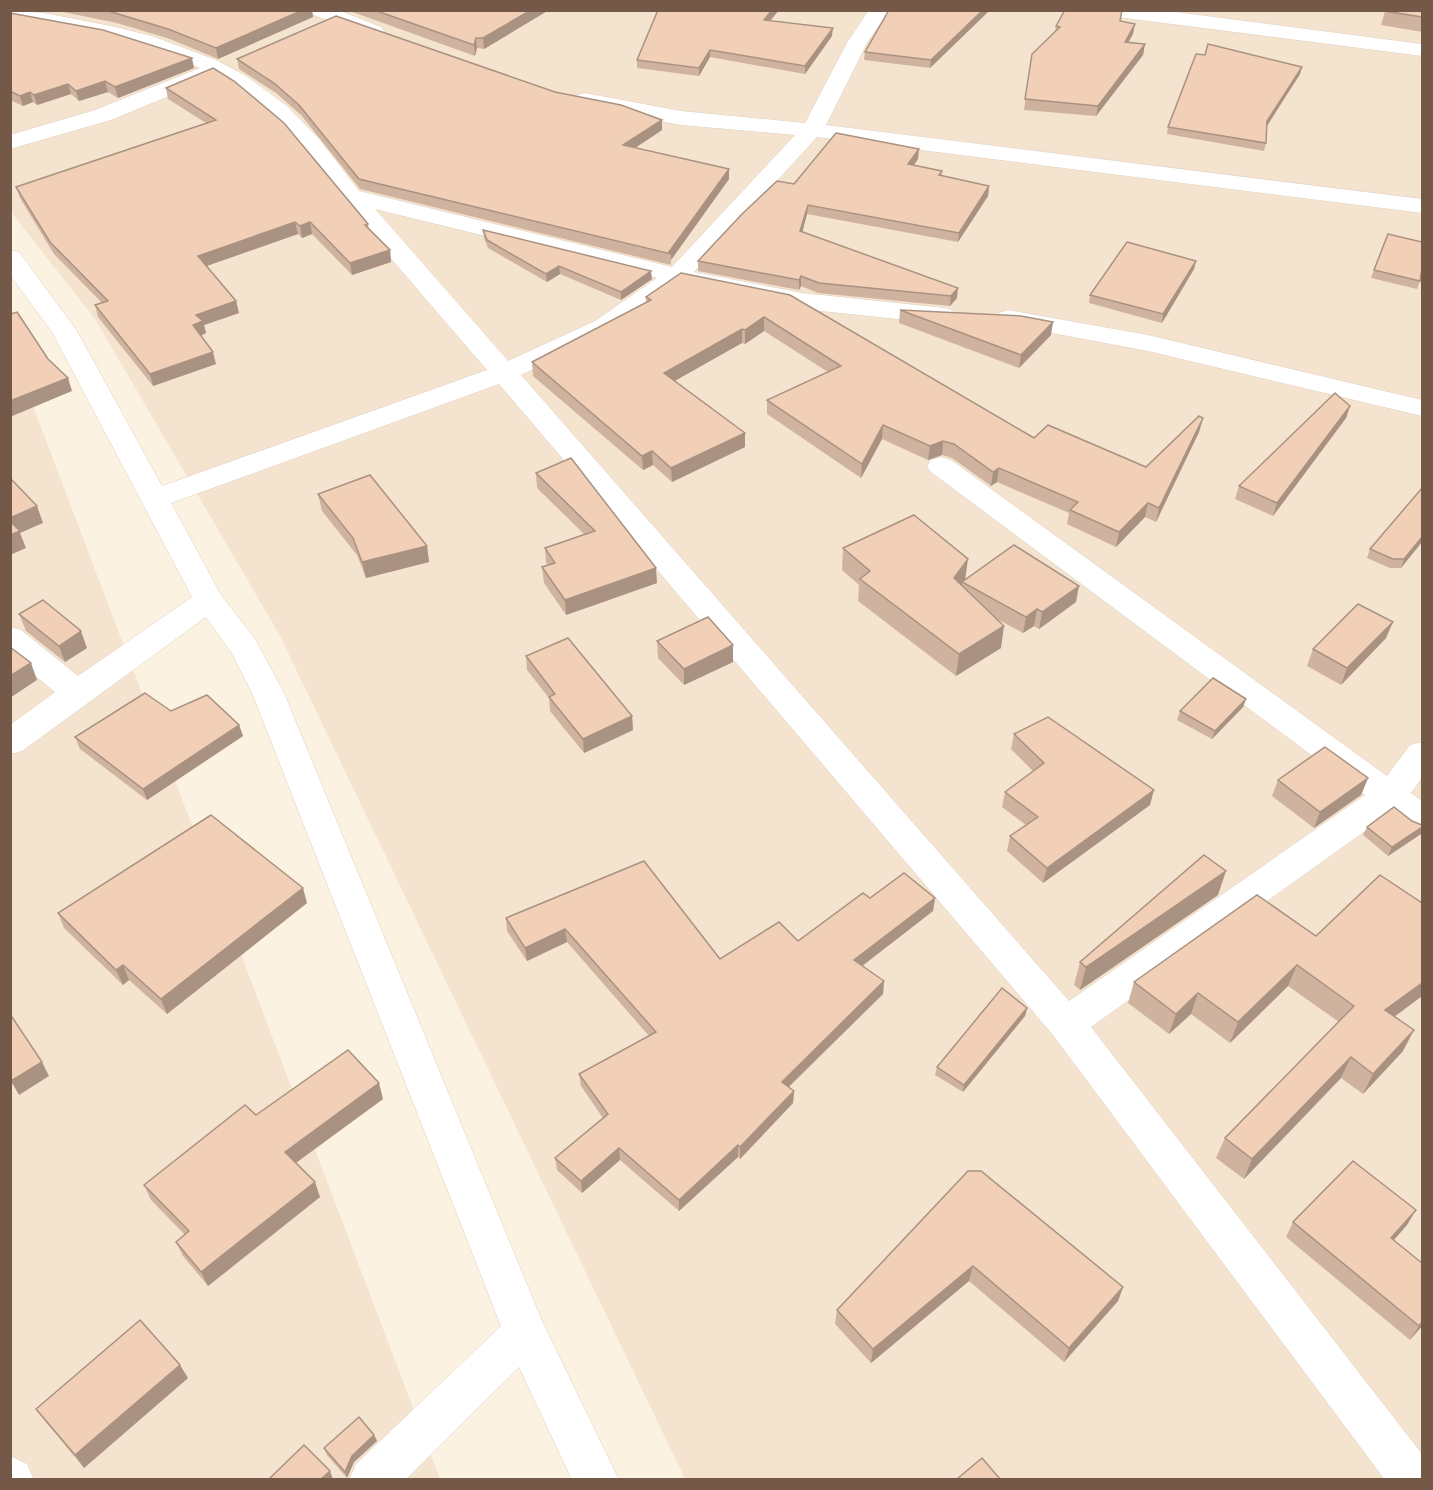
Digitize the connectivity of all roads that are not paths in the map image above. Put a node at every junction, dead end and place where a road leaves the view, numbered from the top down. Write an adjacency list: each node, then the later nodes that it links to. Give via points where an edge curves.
1 (880, 10): 9 (street, via 858,41)
2 (1109, 10): 6 (street)
3 (10, 14): 7 (street, via 80,24)
4 (321, 18): 5 (street)
5 (389, 36)
6 (1422, 50)
7 (228, 64): 10 (street, via 104,115); 11 (street, via 300,130)
8 (567, 96): 9 (street, via 681,118)
9 (812, 130): 12 (street); 14 (street)
10 (10, 142)
11 (351, 196): 14 (street); 15 (street)
12 (1422, 206)
13 (10, 257): 18 (street, via 64,331)
14 (677, 276): 15 (street, via 604,326); 16 (street, via 802,301 918,315 1019,319 1148,343)
15 (504, 373): 18 (street); 26 (street)
16 (1422, 408)
17 (941, 466): 24 (street)
18 (155, 499): 19 (street)
19 (209, 600): 21 (street); 27 (street, via 244,647 268,693)
20 (12, 642): 21 (street)
21 (77, 692): 22 (street)
22 (10, 742)
23 (1422, 754): 24 (street)
24 (1392, 794): 25 (street); 26 (street)
25 (1422, 819)
26 (1066, 1024): 30 (street)
27 (525, 1332): 28 (street); 29 (street)
28 (372, 1479)
29 (596, 1479)
30 (1414, 1479)

